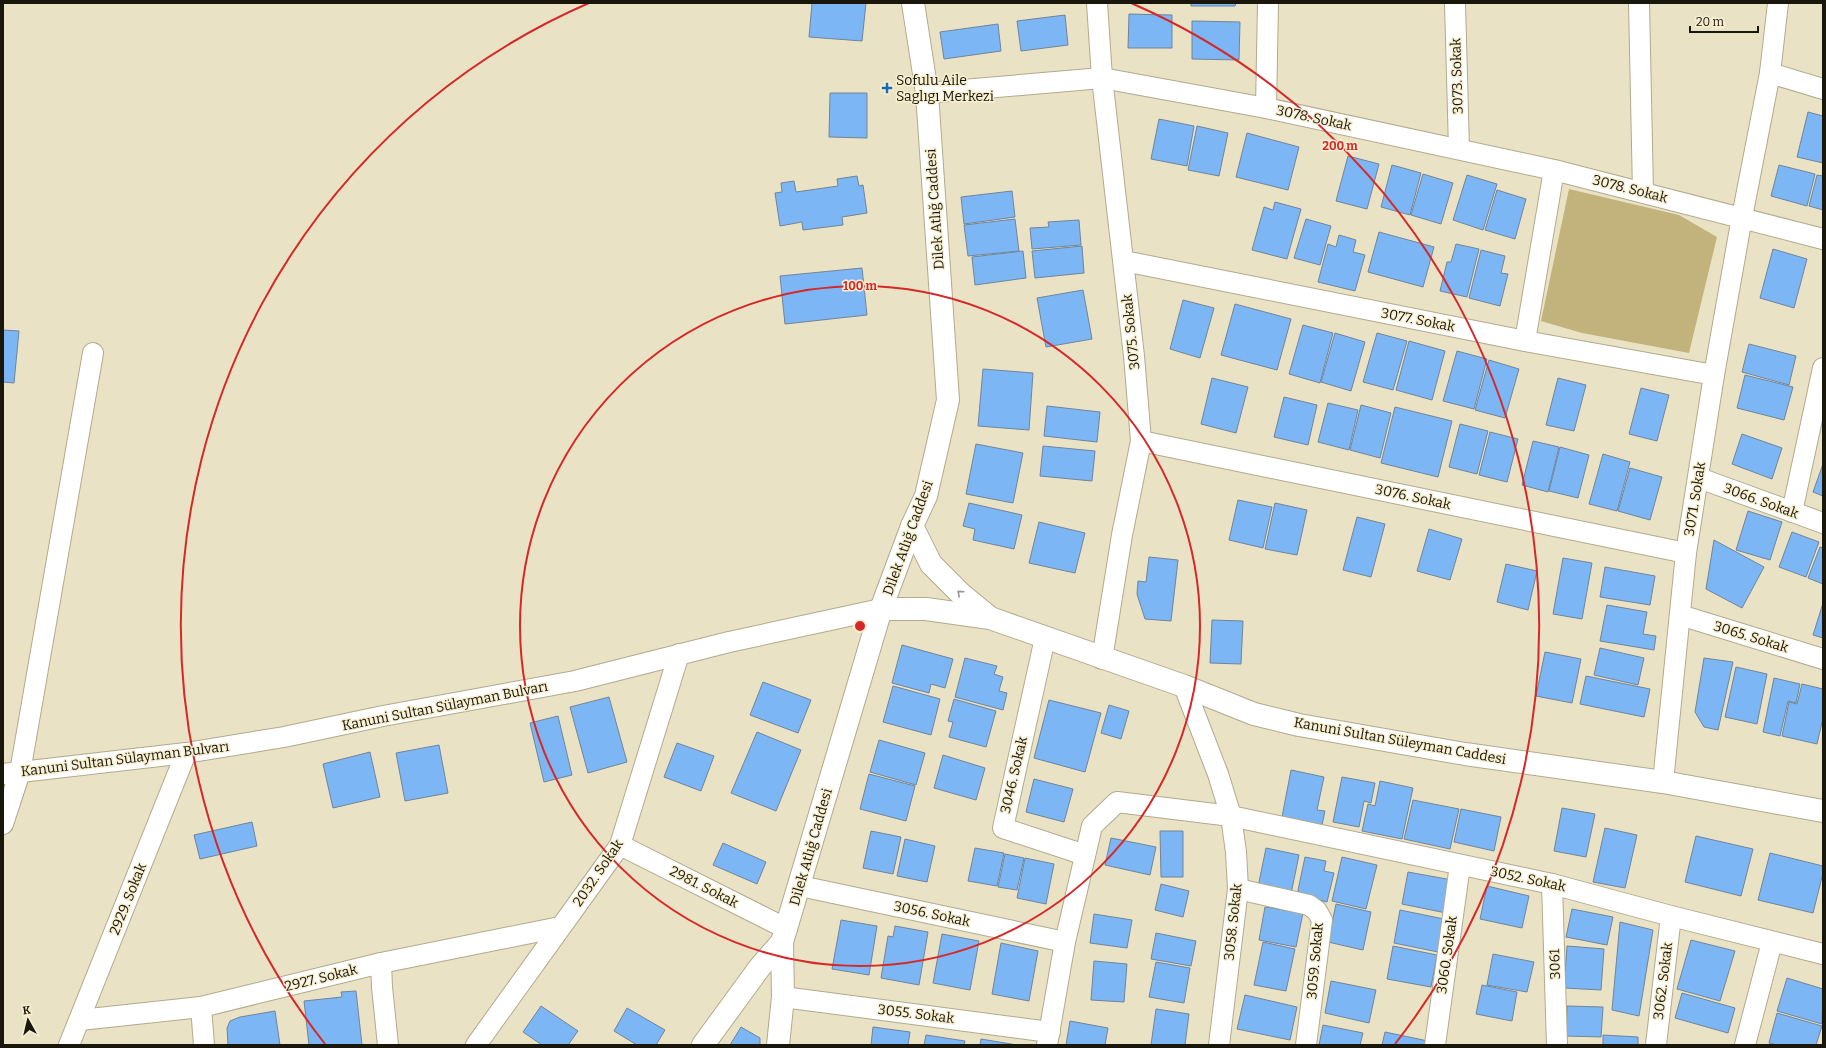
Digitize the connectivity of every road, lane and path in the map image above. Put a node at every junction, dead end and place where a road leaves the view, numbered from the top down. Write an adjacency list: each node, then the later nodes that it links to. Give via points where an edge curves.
1 (913, 3): 10 (main road, Dilek Atlığ Caddesi)
2 (1097, 3): 8 (street, 3075. Sokak)
3 (1268, 3): 11 (street)
4 (1455, 3): 12 (street, 3073. Sokak)
5 (1639, 3): 14 (street)
6 (1778, 3): 7 (street, 3071. Sokak)
7 (1770, 74): 9 (street); 15 (street, 3071. Sokak)
8 (1102, 78): 10 (street, 3078. Sokak); 11 (street, 3078. Sokak); 17 (street, 3075. Sokak)
9 (1823, 89)
10 (927, 93): 26 (main road, Dilek Atlığ Caddesi, via 948,400 926,496)
11 (1266, 108): 12 (street, 3078. Sokak)
12 (1460, 150): 13 (street, 3078. Sokak)
13 (1554, 170): 14 (street, 3078. Sokak); 18 (street)
14 (1643, 192): 15 (street, 3078. Sokak)
15 (1742, 217): 16 (street, 3078. Sokak); 20 (street, 3071. Sokak)
16 (1823, 239)
17 (1124, 261): 18 (street, 3077. Sokak); 22 (street, 3075. Sokak)
18 (1525, 341): 20 (street, 3077. Sokak)
19 (93, 353): 37 (street)
20 (1714, 375): 23 (street, 3071. Sokak)
21 (1823, 376): 24 (street)
22 (1141, 441): 27 (street, 3076. Sokak); 33 (street, 3075. Sokak, via 1122,535)
23 (1699, 478): 24 (street, 3066. Sokak); 27 (street, 3071. Sokak)
24 (1792, 512): 25 (street, 3066. Sokak)
25 (1823, 523)
26 (912, 526): 28 (main road, Dilek Atlığ Caddesi); 30 (main road, one-way to 26, via 931,564)
27 (1686, 553): 29 (street, 3071. Sokak)
28 (881, 609): 30 (main road, via 926,609); 32 (street, Kanuni Sultan Sülayman Bulvarı); 46 (main road, Dilek Atlığ Caddesi)
29 (1680, 615): 34 (street, 3065. Sokak); 38 (street, 3071. Sokak)
30 (990, 618): 31 (main road, Kanuni Sultan Süleyman Caddesi)
31 (1045, 638): 33 (main road, Kanuni Sultan Süleyman Caddesi); 43 (street, 3046. Sokak, via 1002,828)
32 (679, 654): 36 (street, Kanuni Sultan Sülayman Bulvarı, via 575,681 382,716 284,737); 42 (street, 2032. Sokak)
33 (1102, 659): 35 (main road, Kanuni Sultan Süleyman Caddesi)
34 (1823, 659)
35 (1184, 686): 38 (main road, Kanuni Sultan Süleyman Caddesi, via 1254,714 1299,725 1465,754); 40 (street, 3058. Sokak, via 1206,740)
36 (186, 753): 37 (street, Kanuni Sultan Sülayman Bulvarı); 57 (street, 2929. Sokak)
37 (11, 773): 41 (street)
38 (1663, 782): 39 (main road, Kanuni Sultan Süleyman Caddesi)
39 (1823, 811)
40 (1231, 816): 43 (street, via 1117,802 1092,826); 44 (street, 3052. Sokak); 47 (street, 3058. Sokak)
41 (3, 824)
42 (620, 845): 49 (street, 2032. Sokak); 50 (street, 2981. Sokak)
43 (1085, 855): 51 (street)
44 (1460, 865): 45 (street, 3052. Sokak); 67 (street, 3060. Sokak)
45 (1552, 884): 48 (street, 3052. Sokak); 68 (street, 3061)
46 (800, 886): 50 (main road, Dilek Atlığ Caddesi); 51 (street, 3056. Sokak)
47 (1238, 889): 65 (street, 3058. Sokak); 66 (street, 3059. Sokak, via 1309,905 1317,911 1322,920)
48 (1671, 916): 52 (street, 3052. Sokak); 69 (street, 3062. Sokak)
49 (560, 927): 54 (street, 2927. Sokak); 62 (street, 2032. Sokak)
50 (785, 936): 55 (main road); 63 (main road)
51 (1065, 942): 58 (street)
52 (1772, 942): 53 (street, 3052. Sokak); 70 (street)
53 (1823, 954)
54 (381, 963): 56 (street, 2927. Sokak); 61 (street)
55 (783, 997): 58 (street, 3055. Sokak); 64 (main road)
56 (201, 1007): 57 (street, 2927. Sokak); 60 (street)
57 (80, 1020): 59 (street, 2929. Sokak)
58 (1049, 1038)
59 (69, 1045)
60 (204, 1045)
61 (388, 1045)
62 (476, 1045)
63 (703, 1045)
64 (778, 1045)
65 (1221, 1045)
66 (1306, 1045)
67 (1435, 1045)
68 (1557, 1045)
69 (1656, 1045)
70 (1745, 1045)

